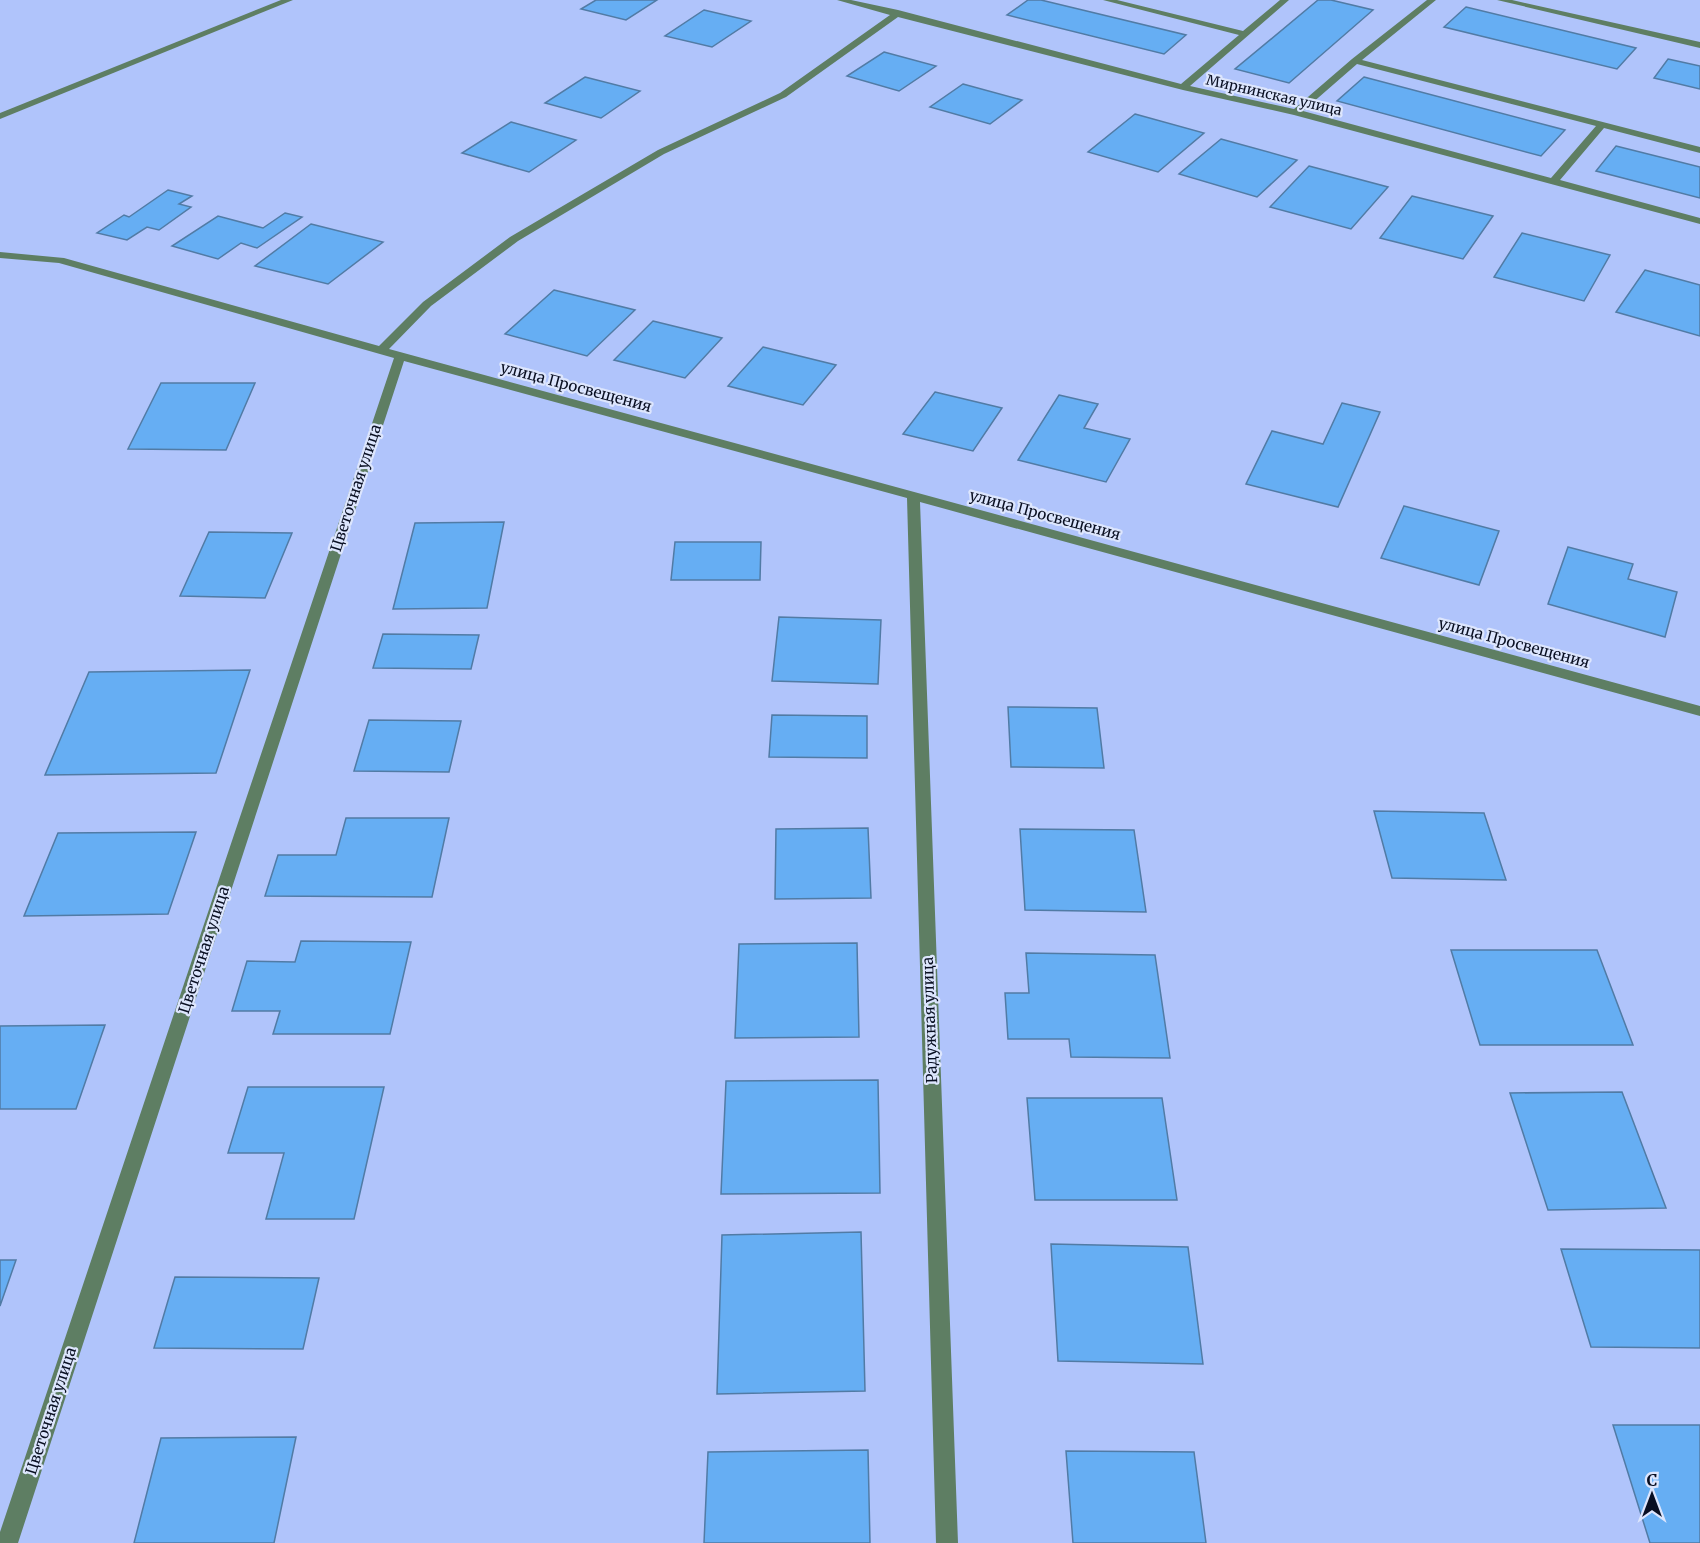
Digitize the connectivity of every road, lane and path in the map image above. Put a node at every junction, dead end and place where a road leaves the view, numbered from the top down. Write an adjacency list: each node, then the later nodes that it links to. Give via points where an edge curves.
1 (289, 0): 13 (street)
2 (841, 0): 7 (street, Мирнинская улица)
3 (1107, 0): 8 (street)
4 (1285, 0): 8 (street)
5 (1432, 0): 10 (street)
6 (1501, 0): 9 (street)
7 (898, 13): 11 (street, Мирнинская улица); 19 (street, via 783,95 662,152 514,239 427,304)
8 (1245, 34): 11 (street)
9 (1700, 45)
10 (1355, 61): 12 (street); 14 (street)
11 (1183, 87): 12 (street, Мирнинская улица)
12 (1296, 112): 16 (street, Мирнинская улица)
13 (0, 116)
14 (1602, 125): 15 (street); 16 (street)
15 (1700, 150)
16 (1553, 182): 17 (street, Мирнинская улица)
17 (1700, 221)
18 (0, 255): 19 (street, улица Просвещения, via 60,260)
19 (381, 351): 20 (street, улица Просвещения)
20 (400, 356): 21 (street, улица Просвещения); 23 (street, Цветочная улица)
21 (913, 497): 22 (street, улица Просвещения); 24 (street, Радужная улица)
22 (1700, 711)
23 (7, 1543)
24 (947, 1543)

